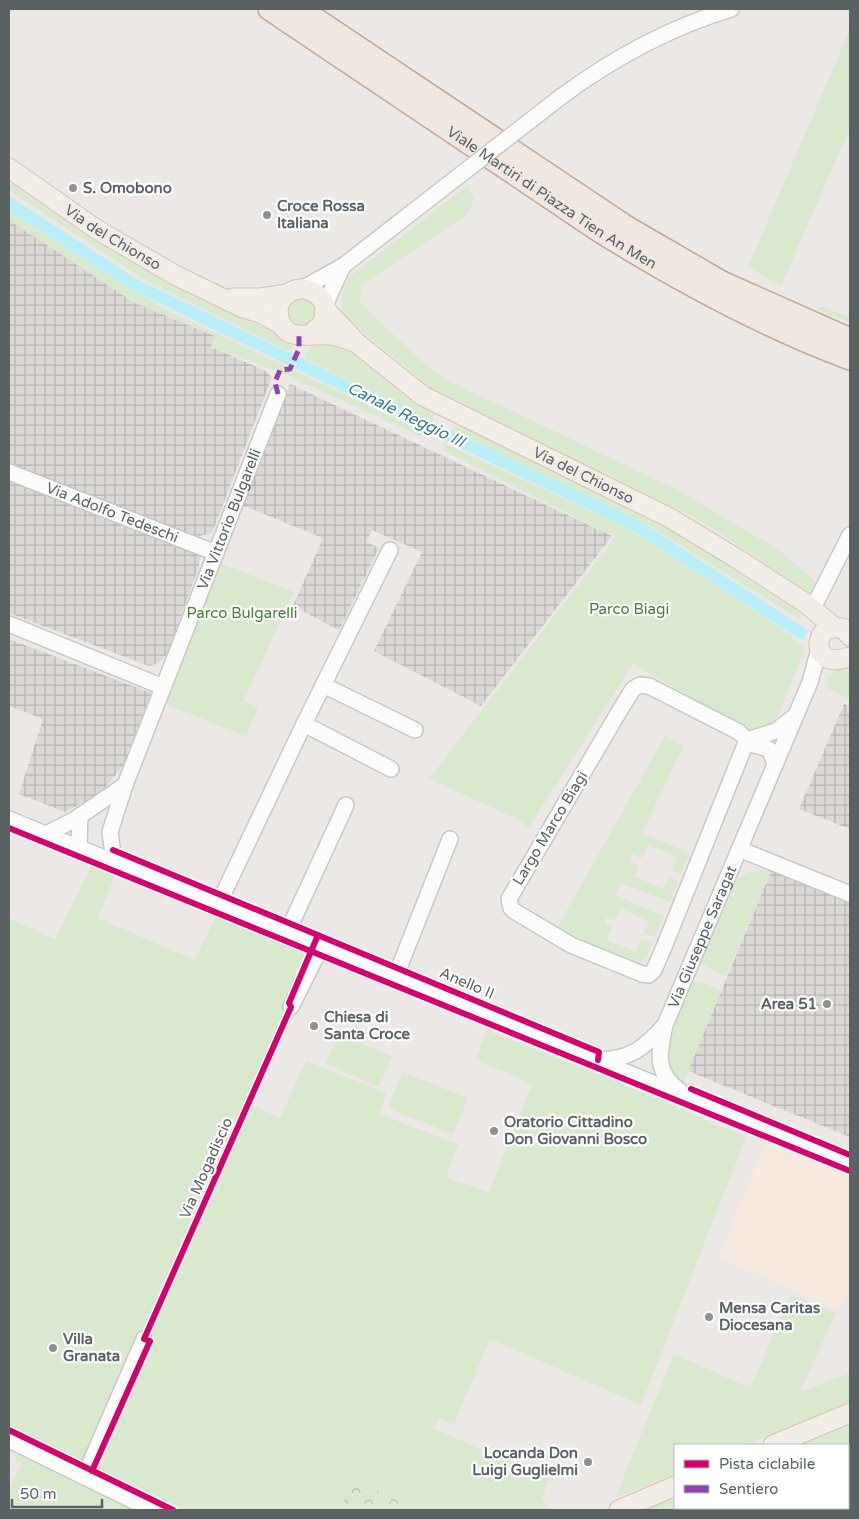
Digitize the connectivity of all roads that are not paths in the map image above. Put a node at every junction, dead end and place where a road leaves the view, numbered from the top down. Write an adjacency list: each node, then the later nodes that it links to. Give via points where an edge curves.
1 (269, 9): 13 (highway, Viale Martiri di Piazza Tien An Men, via 646,260 744,312)
2 (301, 9): 11 (highway, Viale Martiri di Piazza Tien An Men, via 627,227 722,282)
3 (732, 9): 5 (street, bridge, via 656,37 605,66)
4 (9, 168): 7 (main road, Via del Chionso, via 96,228 175,275)
5 (343, 266): 6 (street); 8 (street)
6 (294, 292): 7 (main road, Via del Chionso, via 248,299); 8 (main road, Via del Chionso, via 314,292); 9 (main road, via 278,310)
7 (222, 298): 9 (main road, Via del Chionso)
8 (325, 307): 10 (main road, via 320,328); 12 (main road, Via del Chionso)
9 (281, 324): 10 (main road, Via del Chionso, via 296,336)
10 (310, 335): 12 (main road, Via del Chionso, via 329,334)
11 (850, 339)
12 (358, 344): 19 (main road, Via del Chionso, via 423,396 670,518)
13 (850, 359)
14 (278, 394): 18 (street, Via Vittorio Bulgarelli)
15 (9, 472): 18 (street, Via Adolfo Tedeschi)
16 (850, 534): 19 (street)
17 (390, 550): 23 (street)
18 (216, 554): 24 (street, Via Vittorio Bulgarelli)
19 (811, 608): 22 (main road)
20 (9, 624): 24 (street)
21 (850, 636): 22 (main road, via 843,628)
22 (835, 648): 25 (street, Via Giuseppe Saragat, via 810,682)
23 (323, 685): 26 (street); 27 (street)
24 (163, 687): 31 (street, Via Vittorio Bulgarelli)
25 (796, 715): 28 (street, via 776,731); 29 (street, Via Giuseppe Saragat)
26 (304, 724): 30 (street); 42 (street)
27 (415, 730)
28 (748, 740): 28 (street, Largo Marco Biagi, via 739,732 649,686 636,687 510,894 511,908 571,945 649,975 664,947); 29 (street, Largo Marco Biagi, via 769,749)
29 (776, 763): 39 (street, Via Giuseppe Saragat)
30 (391, 769)
31 (125, 785): 33 (street); 35 (street, Via Vittorio Bulgarelli)
32 (346, 805): 43 (street)
33 (80, 816): 36 (street); 38 (street)
34 (9, 818): 36 (street)
35 (110, 832): 38 (street); 40 (street, Via Vittorio Bulgarelli)
36 (46, 834): 38 (street)
37 (450, 839): 45 (street)
38 (84, 849): 40 (street)
39 (739, 849): 41 (street, Via Giuseppe Saragat); 47 (street, Via Giuseppe Saragat)
40 (114, 862): 42 (street)
41 (850, 894)
42 (218, 905): 43 (street)
43 (287, 933): 44 (street)
44 (321, 947): 45 (street); 46 (street)
45 (395, 978): 49 (street)
46 (291, 1008)
47 (665, 1026): 48 (street, Via Giuseppe Saragat, via 647,1046); 50 (street, Via Giuseppe Saragat)
48 (629, 1055): 49 (street, Via Giuseppe Saragat); 51 (street)
49 (598, 1060): 51 (street)
50 (660, 1062): 52 (street, via 650,1077); 53 (street, via 668,1082)
51 (627, 1074): 52 (street)
52 (643, 1081): 53 (street)
53 (687, 1097): 54 (street)
54 (850, 1164)
55 (144, 1339): 59 (street)
56 (850, 1413): 58 (main road)
57 (9, 1440): 59 (street)
58 (775, 1444)
59 (84, 1477): 61 (street)
60 (674, 1486): 62 (main road)
61 (152, 1510)
62 (619, 1510)

